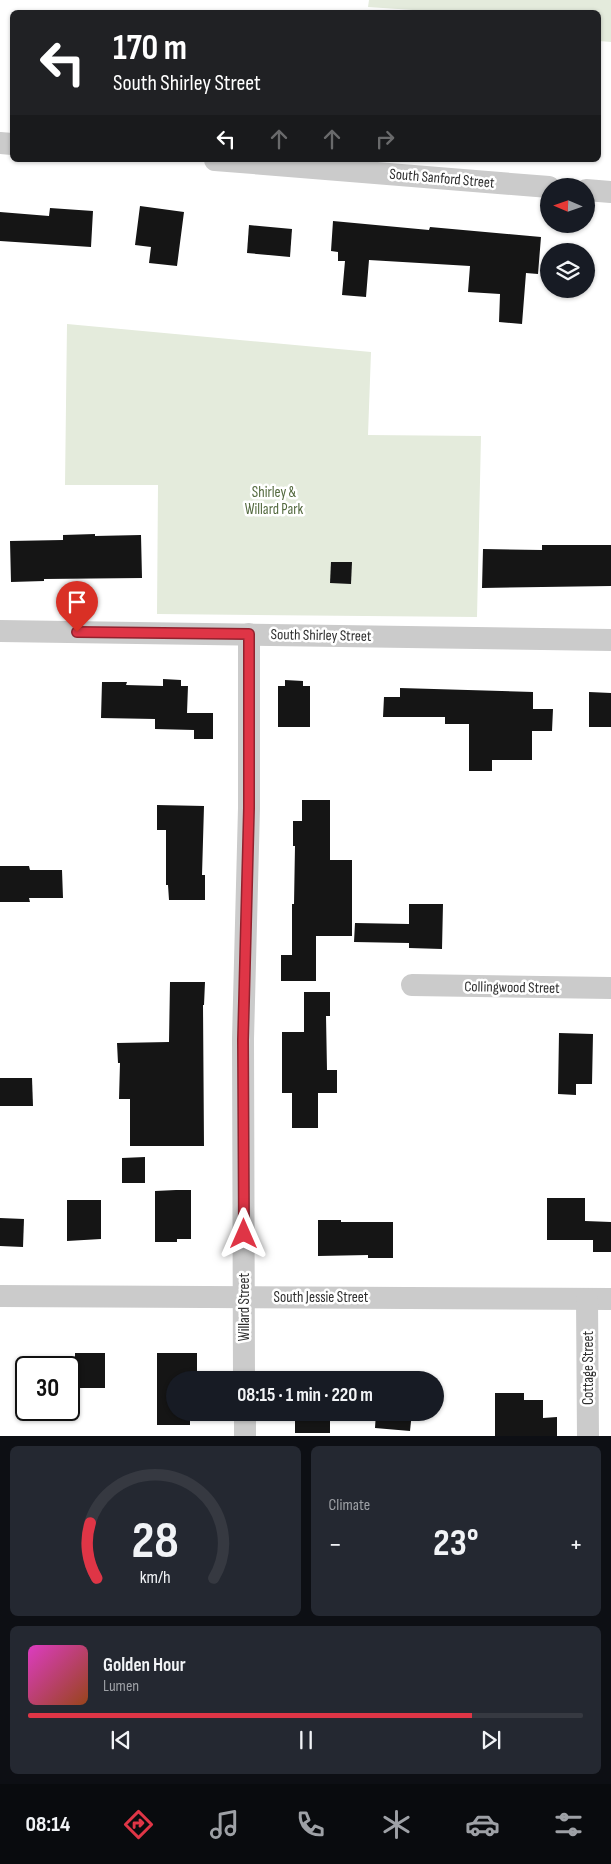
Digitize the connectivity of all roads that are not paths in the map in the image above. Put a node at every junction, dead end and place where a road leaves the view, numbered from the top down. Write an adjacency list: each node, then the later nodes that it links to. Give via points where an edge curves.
1 (240, 162): 2 (street, South Sanford Street)
2 (540, 186)
3 (595, 191): 4 (street)
4 (611, 192)
5 (0, 631): 6 (street, South Shirley Street)
6 (249, 634): 7 (street, South Shirley Street); 11 (street, Willard Street, via 249,808 243,1040)
7 (611, 640)
8 (412, 986): 9 (street, Collingwood Street)
9 (611, 988)
10 (0, 1296): 11 (street, South Jessie Street)
11 (244, 1297): 12 (street, South Jessie Street); 14 (street, Willard Street)
12 (588, 1299): 13 (street, South Jessie Street); 17 (street, Cottage Street)
13 (611, 1299)
14 (244, 1371)
15 (244, 1421): 16 (street)
16 (244, 1436)
17 (588, 1436)

